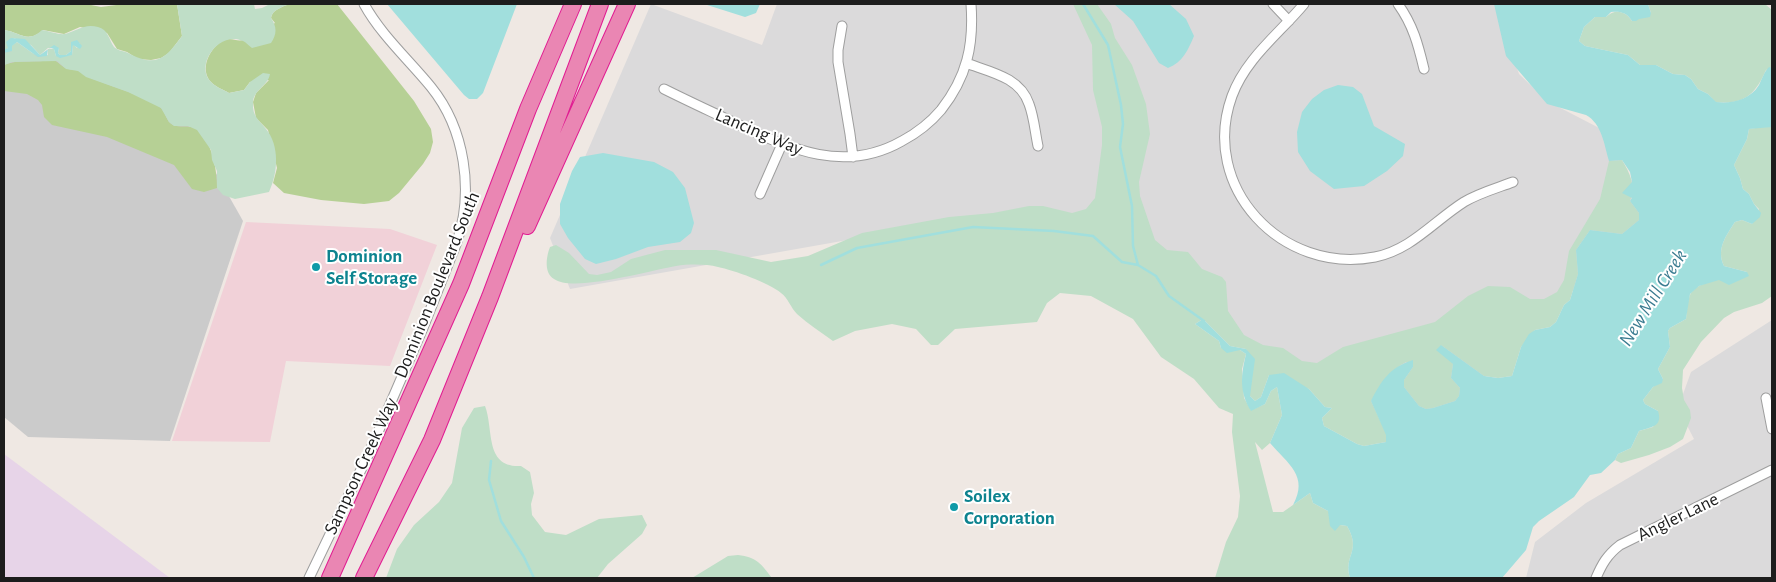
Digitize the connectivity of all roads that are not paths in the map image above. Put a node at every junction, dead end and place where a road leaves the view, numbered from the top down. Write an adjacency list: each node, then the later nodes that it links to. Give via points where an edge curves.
1 (364, 4): 25 (street, Sampson Creek Way, via 432,88 449,118 458,138 464,169 464,207 457,242 423,328)
2 (562, 4): 15 (highway)
3 (573, 4): 15 (highway, Dominion Boulevard South)
4 (600, 4): 21 (highway)
5 (627, 4): 21 (highway)
6 (971, 4): 12 (street, Lancing Way, via 972,37)
7 (1272, 4): 10 (street)
8 (1304, 4): 10 (street)
9 (1398, 4): 13 (street, via 1414,33)
10 (1289, 21): 19 (street, via 1259,52 1238,81 1227,114 1225,136 1229,170 1239,194 1256,218 1278,238 1299,249 1334,259 1377,257 1418,238 1463,202)
11 (842, 26): 18 (street, via 838,62)
12 (966, 63): 17 (street, via 1003,76 1023,92 1029,103); 18 (street, Lancing Way, via 949,100 929,123 894,146)
13 (1424, 69)
14 (664, 89): 16 (street, Lancing Way)
15 (528, 109): 26 (highway, Dominion Boulevard South, via 462,284)
16 (782, 144): 18 (street, Lancing Way, via 818,155); 20 (street)
17 (1038, 146)
18 (852, 157)
19 (1513, 182)
20 (760, 194)
21 (493, 298): 27 (highway, via 432,440)
22 (1766, 398): 23 (street)
23 (1772, 429)
24 (1772, 470): 28 (street, Angler Lane, via 1620,545 1603,560)
25 (309, 578)
26 (330, 578)
27 (364, 578)
28 (1596, 578)

